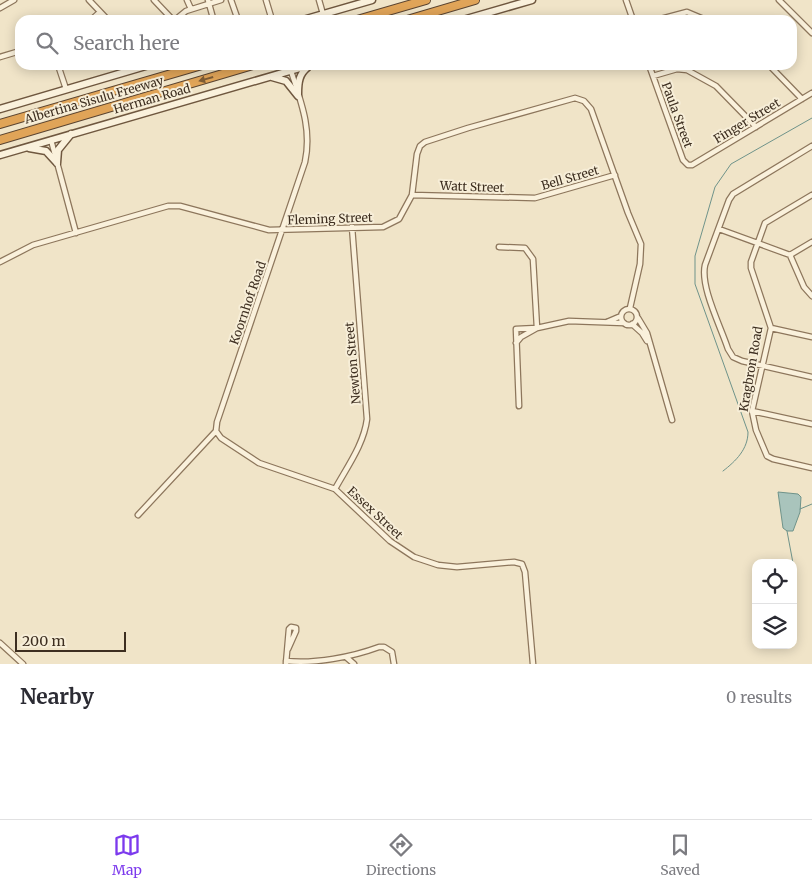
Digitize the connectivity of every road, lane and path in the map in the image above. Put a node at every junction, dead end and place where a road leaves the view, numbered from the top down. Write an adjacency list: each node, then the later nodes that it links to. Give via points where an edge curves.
1 (14, 0): 15 (street)
2 (89, 0): 19 (street)
3 (154, 0): 24 (street)
4 (187, 0): 18 (street)
5 (221, 0): 16 (street)
6 (232, 0): 26 (street)
7 (266, 0): 27 (street)
8 (319, 0): 21 (street)
9 (372, 0): 21 (main road)
10 (426, 0): 29 (highway)
11 (475, 0): 30 (highway)
12 (532, 0): 31 (main road)
13 (626, 0): 32 (street)
14 (779, 0): 35 (street)
15 (4, 2): 17 (street)
16 (209, 2): 18 (street); 25 (street)
17 (0, 8)
18 (191, 9): 20 (street)
19 (100, 12): 22 (street); 23 (street)
20 (181, 14)
21 (323, 14): 28 (main road)
22 (97, 15)
23 (103, 15)
24 (169, 15)
25 (213, 15)
26 (236, 15)
27 (270, 15)
28 (320, 15)
29 (374, 15)
30 (424, 15)
31 (480, 15)
32 (631, 15)
33 (676, 15): 34 (street, via 687,12)
34 (694, 15)
35 (794, 15)
36 (797, 18): 37 (street)
37 (812, 33)
38 (15, 52): 39 (street)
39 (0, 57)
40 (60, 70): 53 (street)
41 (127, 70): 53 (main road)
42 (185, 70): 58 (highway, Albertina Sisulu Freeway)
43 (236, 70): 61 (highway, Albertina Sisulu Freeway, one-way to 61)
44 (294, 70): 50 (main road, Herman Road)
45 (305, 70): 55 (main road, via 300,76)
46 (651, 70): 51 (street, Paula Street)
47 (676, 70): 51 (street)
48 (683, 70): 59 (street, via 716,86)
49 (774, 70): 56 (street)
50 (291, 71): 52 (main road, Herman Road); 55 (street, Koornhof Road)
51 (653, 76): 67 (street, Paula Street, via 683,160)
52 (269, 77): 55 (main road, via 286,81); 60 (main road, Herman Road)
53 (66, 89): 57 (main road)
54 (812, 93): 56 (street, Finger Street)
55 (298, 94): 74 (street, Koornhof Road, via 307,127 308,148)
56 (802, 99): 59 (street, Finger Street)
57 (0, 109)
58 (0, 124)
59 (756, 127): 67 (street, Finger Street)
60 (72, 133): 62 (main road, Herman Road); 66 (main road, via 58,150)
61 (0, 140)
62 (50, 140): 64 (main road, Herman Road); 66 (street)
63 (812, 146): 73 (street, via 733,194)
64 (23, 148): 65 (main road, Herman Road); 66 (main road, via 44,150)
65 (0, 155)
66 (57, 162): 75 (street)
67 (692, 165)
68 (615, 175): 69 (street, Fleming Street, via 591,109 584,101 573,98 425,142 418,152); 71 (street, Bell Street); 82 (street, Fleming Street, via 641,244)
69 (412, 195): 71 (street, Watt Street); 72 (street, Fleming Street, via 399,219 390,225)
70 (812, 195): 77 (street, Kragbron Road, via 767,222)
71 (531, 198)
72 (352, 228): 74 (street, Fleming Street); 101 (street, Newton Street, via 367,419 359,446)
73 (719, 229): 77 (street); 93 (street, via 705,265 704,278 731,355)
74 (283, 230): 75 (street, Fleming Street, via 257,228 174,206); 99 (street, Koornhof Road)
75 (76, 233): 80 (street, Fleming Street, via 33,245)
76 (812, 242): 79 (street)
77 (757, 244): 79 (street); 89 (street, Kragbron Road, via 751,268)
78 (499, 247): 88 (street, via 525,248 533,258)
79 (790, 255): 81 (street, via 804,289)
80 (0, 262)
81 (812, 296)
82 (630, 308): 83 (street); 84 (street)
83 (621, 316): 85 (street); 86 (street)
84 (638, 318): 87 (street); 92 (street)
85 (605, 322): 86 (street); 88 (street, via 569,321)
86 (624, 323): 87 (street)
87 (632, 324): 92 (street)
88 (537, 328): 91 (street, via 521,337); 91 (street, via 516,329)
89 (771, 328): 90 (street); 93 (street, Kragbron Road)
90 (812, 337)
91 (516, 344): 95 (street)
92 (650, 344): 97 (street)
93 (762, 366): 94 (street); 96 (street, Kragbron Road)
94 (812, 377)
95 (519, 406)
96 (752, 411): 98 (street); 100 (street, Kragbron Road, via 767,456)
97 (672, 420)
98 (812, 424)
99 (216, 431): 101 (street, Essex Street, via 221,438 259,463); 102 (street, Koornhof Road)
100 (812, 468)
101 (335, 488): 112 (street, Essex Street, via 390,541 419,559 457,567 522,564)
102 (138, 515)
103 (0, 643): 108 (street)
104 (288, 649): 107 (street)
105 (358, 654): 106 (street); 110 (street); 111 (street, via 384,647 392,652)
106 (346, 657): 109 (street); 110 (street)
107 (286, 663): 109 (street)
108 (23, 664)
109 (297, 664)
110 (355, 664)
111 (394, 664)
112 (533, 664)

